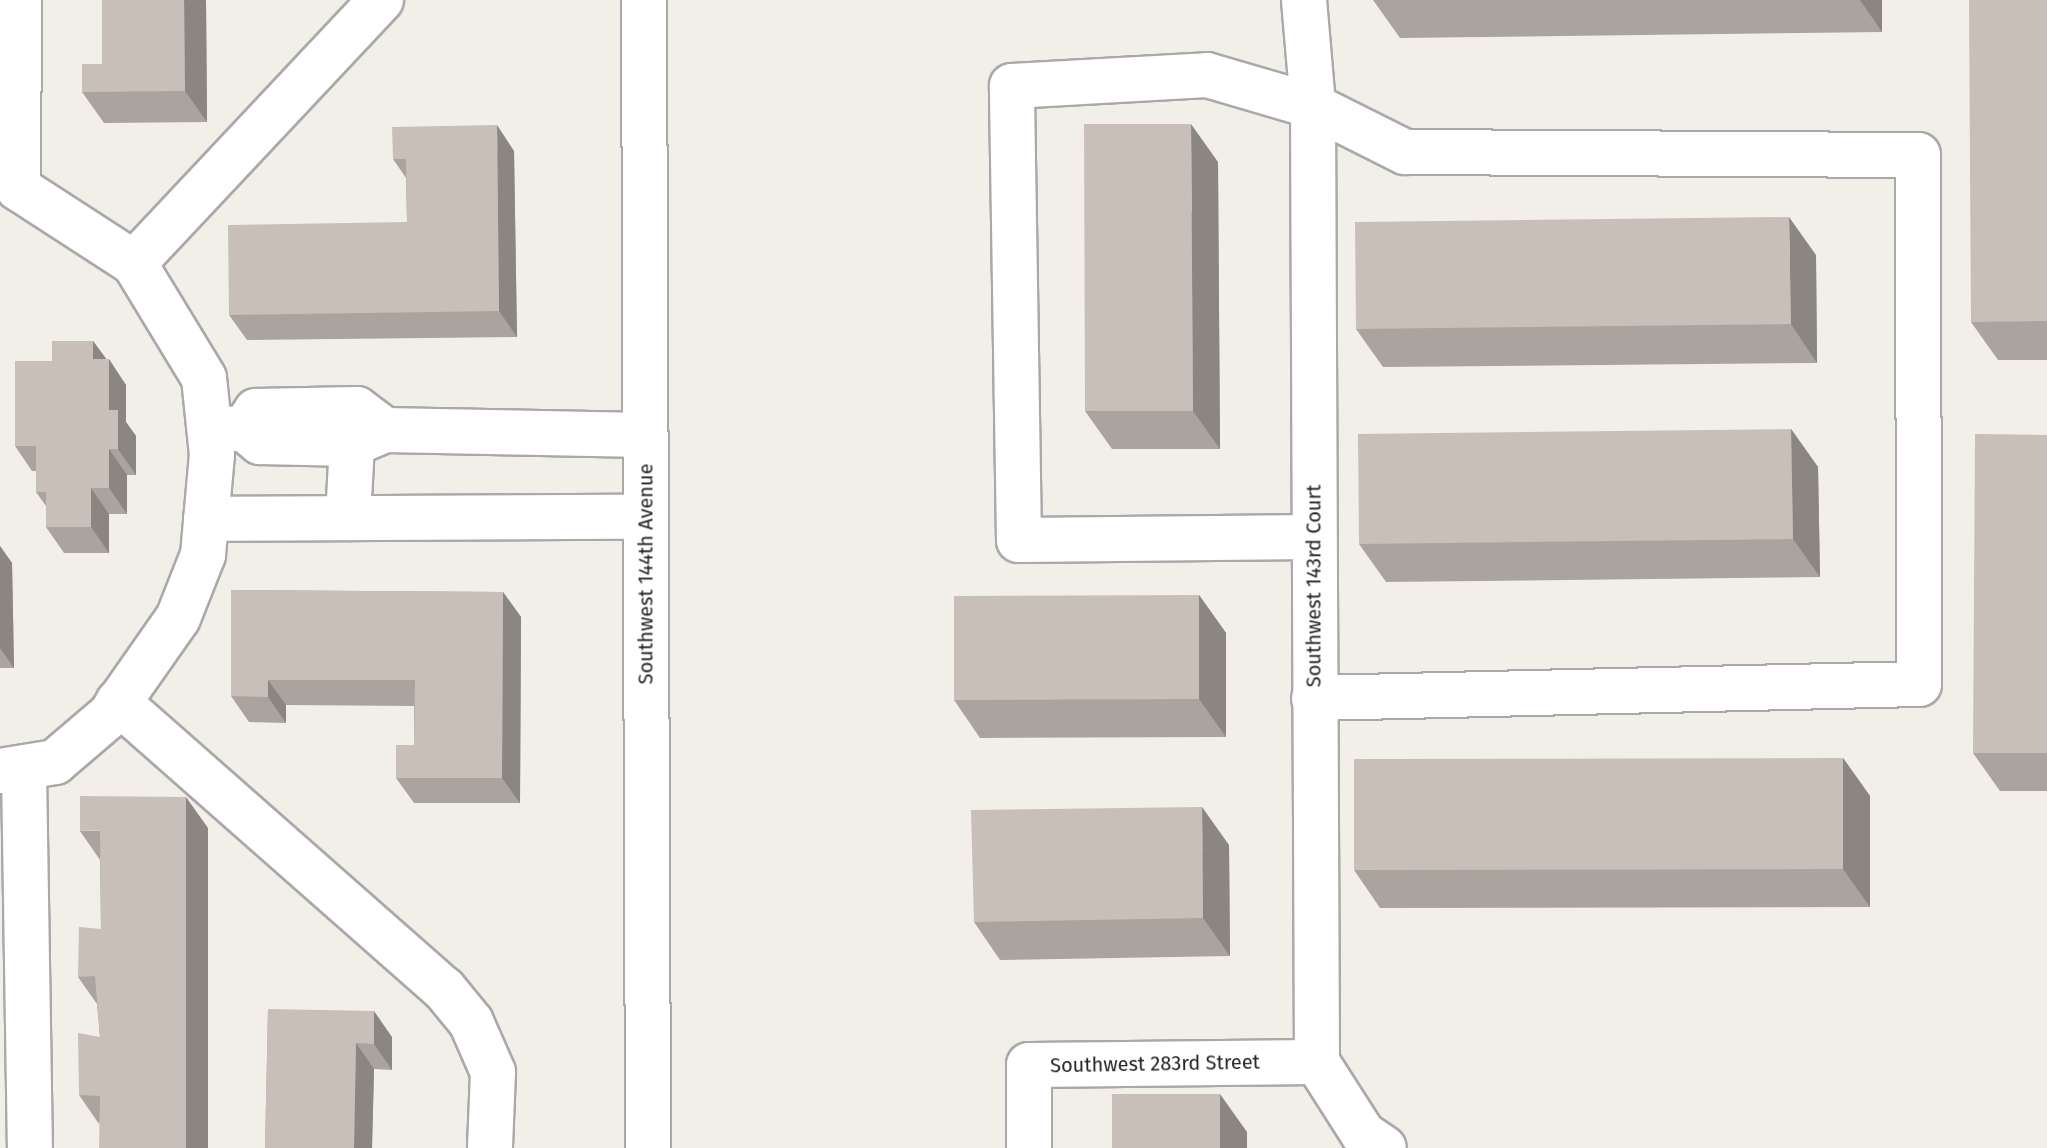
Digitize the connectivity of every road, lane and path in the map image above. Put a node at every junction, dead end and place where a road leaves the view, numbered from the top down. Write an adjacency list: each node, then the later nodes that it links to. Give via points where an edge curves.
1 (19, 0): 6 (street)
2 (381, 0): 7 (street)
3 (644, 0): 9 (street, Southwest 144th Avenue)
4 (1304, 0): 5 (street, Southwest 143rd Court)
5 (1313, 106): 14 (street, Southwest 143rd Court); 14 (street, via 1207,75 1012,86 1019,540); 15 (street, via 1405,152 1918,155 1919,668 1919,684)
6 (9, 188): 7 (street)
7 (134, 263): 8 (street, via 204,378)
8 (227, 428): 10 (street, via 256,411 357,409); 13 (street)
9 (645, 435): 10 (street); 11 (street, Southwest 144th Avenue)
10 (369, 437): 12 (street)
11 (646, 517): 12 (street); 21 (street, Southwest 144th Avenue)
12 (348, 518): 13 (street)
13 (206, 519): 16 (street, via 203,555 178,618)
14 (1314, 537): 15 (street, Southwest 143rd Court)
15 (1314, 698): 18 (street, Southwest 143rd Court)
16 (118, 702): 17 (street, via 55,762); 20 (street, via 444,989 462,1011 493,1072)
17 (12, 771): 19 (street)
18 (1317, 1062): 22 (street, Southwest 283rd Street, via 1029,1065); 23 (street, via 1363,1134)
19 (30, 1148)
20 (490, 1148)
21 (648, 1148)
22 (1029, 1148)
23 (1384, 1148)

